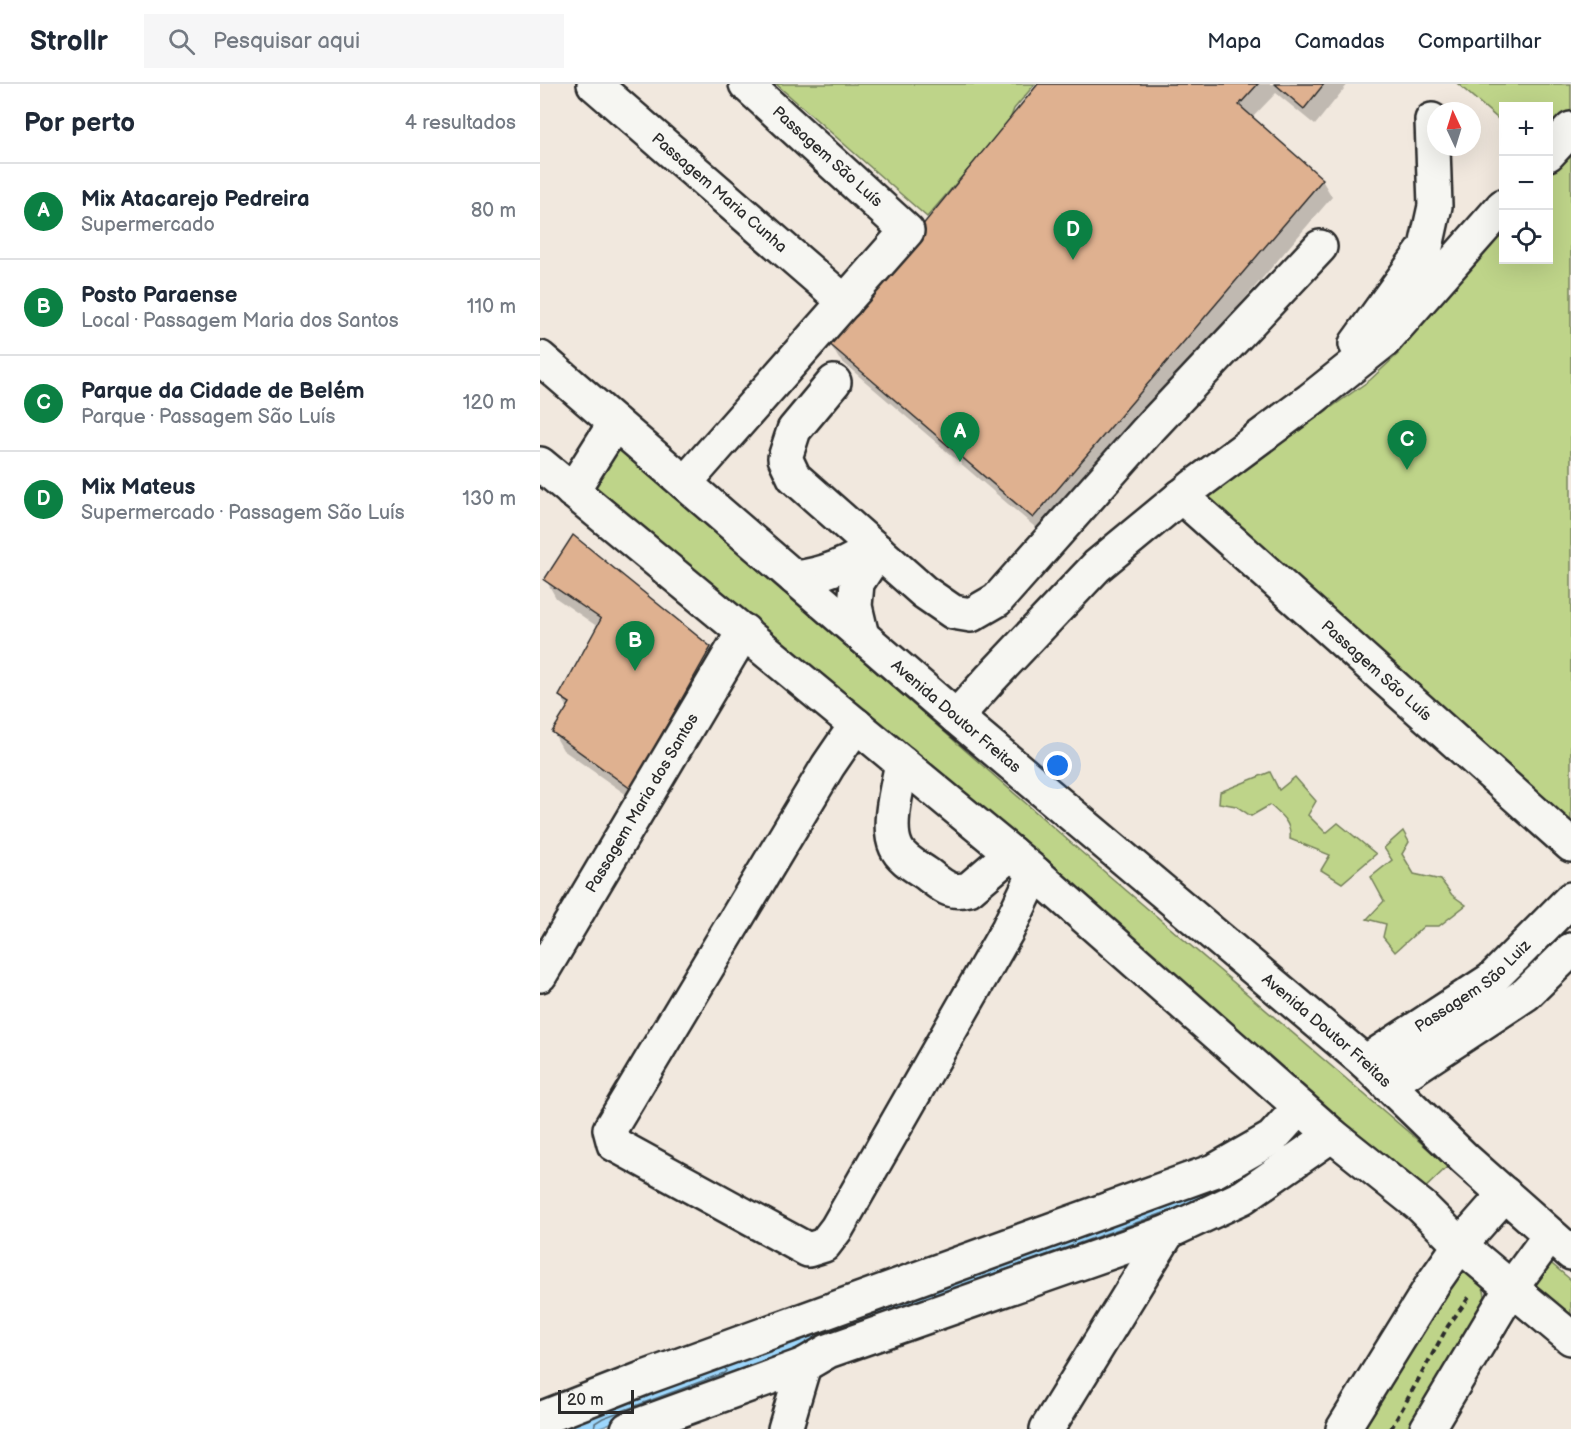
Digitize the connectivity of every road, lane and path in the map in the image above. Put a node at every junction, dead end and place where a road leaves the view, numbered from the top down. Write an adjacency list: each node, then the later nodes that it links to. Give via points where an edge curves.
1 (594, 84): 8 (street, Passagem Maria Cunha)
2 (746, 84): 8 (street, Passagem São Luís, via 907,231)
3 (1571, 129): 4 (street)
4 (1553, 149)
5 (1433, 156): 11 (street, via 1435,206 1426,247 1370,327)
6 (1499, 210): 11 (street, via 1384,341)
7 (1320, 247): 17 (street, via 1147,431 998,600 971,615 953,612)
8 (845, 302): 14 (street)
9 (540, 358): 12 (street, Avenida Doutor Freitas)
10 (834, 381): 17 (street, via 794,430 784,458 794,477)
11 (1310, 400): 16 (street)
12 (615, 423): 14 (street, Avenida Doutor Freitas); 15 (street)
13 (540, 464): 15 (street)
14 (685, 483): 18 (street, Avenida Doutor Freitas)
15 (572, 491): 19 (street)
16 (1181, 496): 21 (street, via 1097,566); 24 (street, Passagem São Luís)
17 (876, 549): 18 (street, via 840,566); 20 (street, via 857,583 855,606)
18 (795, 578): 20 (street, Avenida Doutor Freitas)
19 (744, 631): 22 (street); 28 (street, Passagem Maria dos Santos)
20 (862, 636): 21 (street, Avenida Doutor Freitas)
21 (956, 717): 29 (street, Avenida Doutor Freitas)
22 (856, 725): 23 (street); 25 (street, via 610,1129 614,1143 808,1250 824,1245 1008,929)
23 (902, 762): 25 (street); 25 (street, via 891,831 896,848 906,859 950,891 969,889)
24 (1571, 845)
25 (1023, 863): 31 (street)
26 (1571, 900): 29 (street, Passagem São Luiz, via 1491,980)
27 (1571, 950): 30 (street, Passagem São Luiz, via 1526,994)
28 (540, 975)
29 (1365, 1062): 30 (street, Avenida Doutor Freitas)
30 (1388, 1085): 33 (street, Avenida Doutor Freitas)
31 (1300, 1107): 32 (street); 38 (street, via 1272,1138 1216,1170)
32 (1332, 1135): 34 (street, via 1243,1197); 36 (street, via 1422,1208)
33 (1505, 1194): 35 (street, Avenida Doutor Freitas); 36 (street)
34 (1168, 1232): 40 (street); 44 (street)
35 (1560, 1244): 37 (street)
36 (1460, 1245): 37 (street); 45 (street)
37 (1501, 1278): 39 (street); 46 (path, via 1448,1326); 47 (street)
38 (817, 1316): 40 (street); 41 (street)
39 (1571, 1338)
40 (816, 1358): 42 (street); 43 (street)
41 (540, 1419)
42 (628, 1429)
43 (786, 1429)
44 (1047, 1429)
45 (1343, 1429)
46 (1391, 1429)
47 (1427, 1429)

